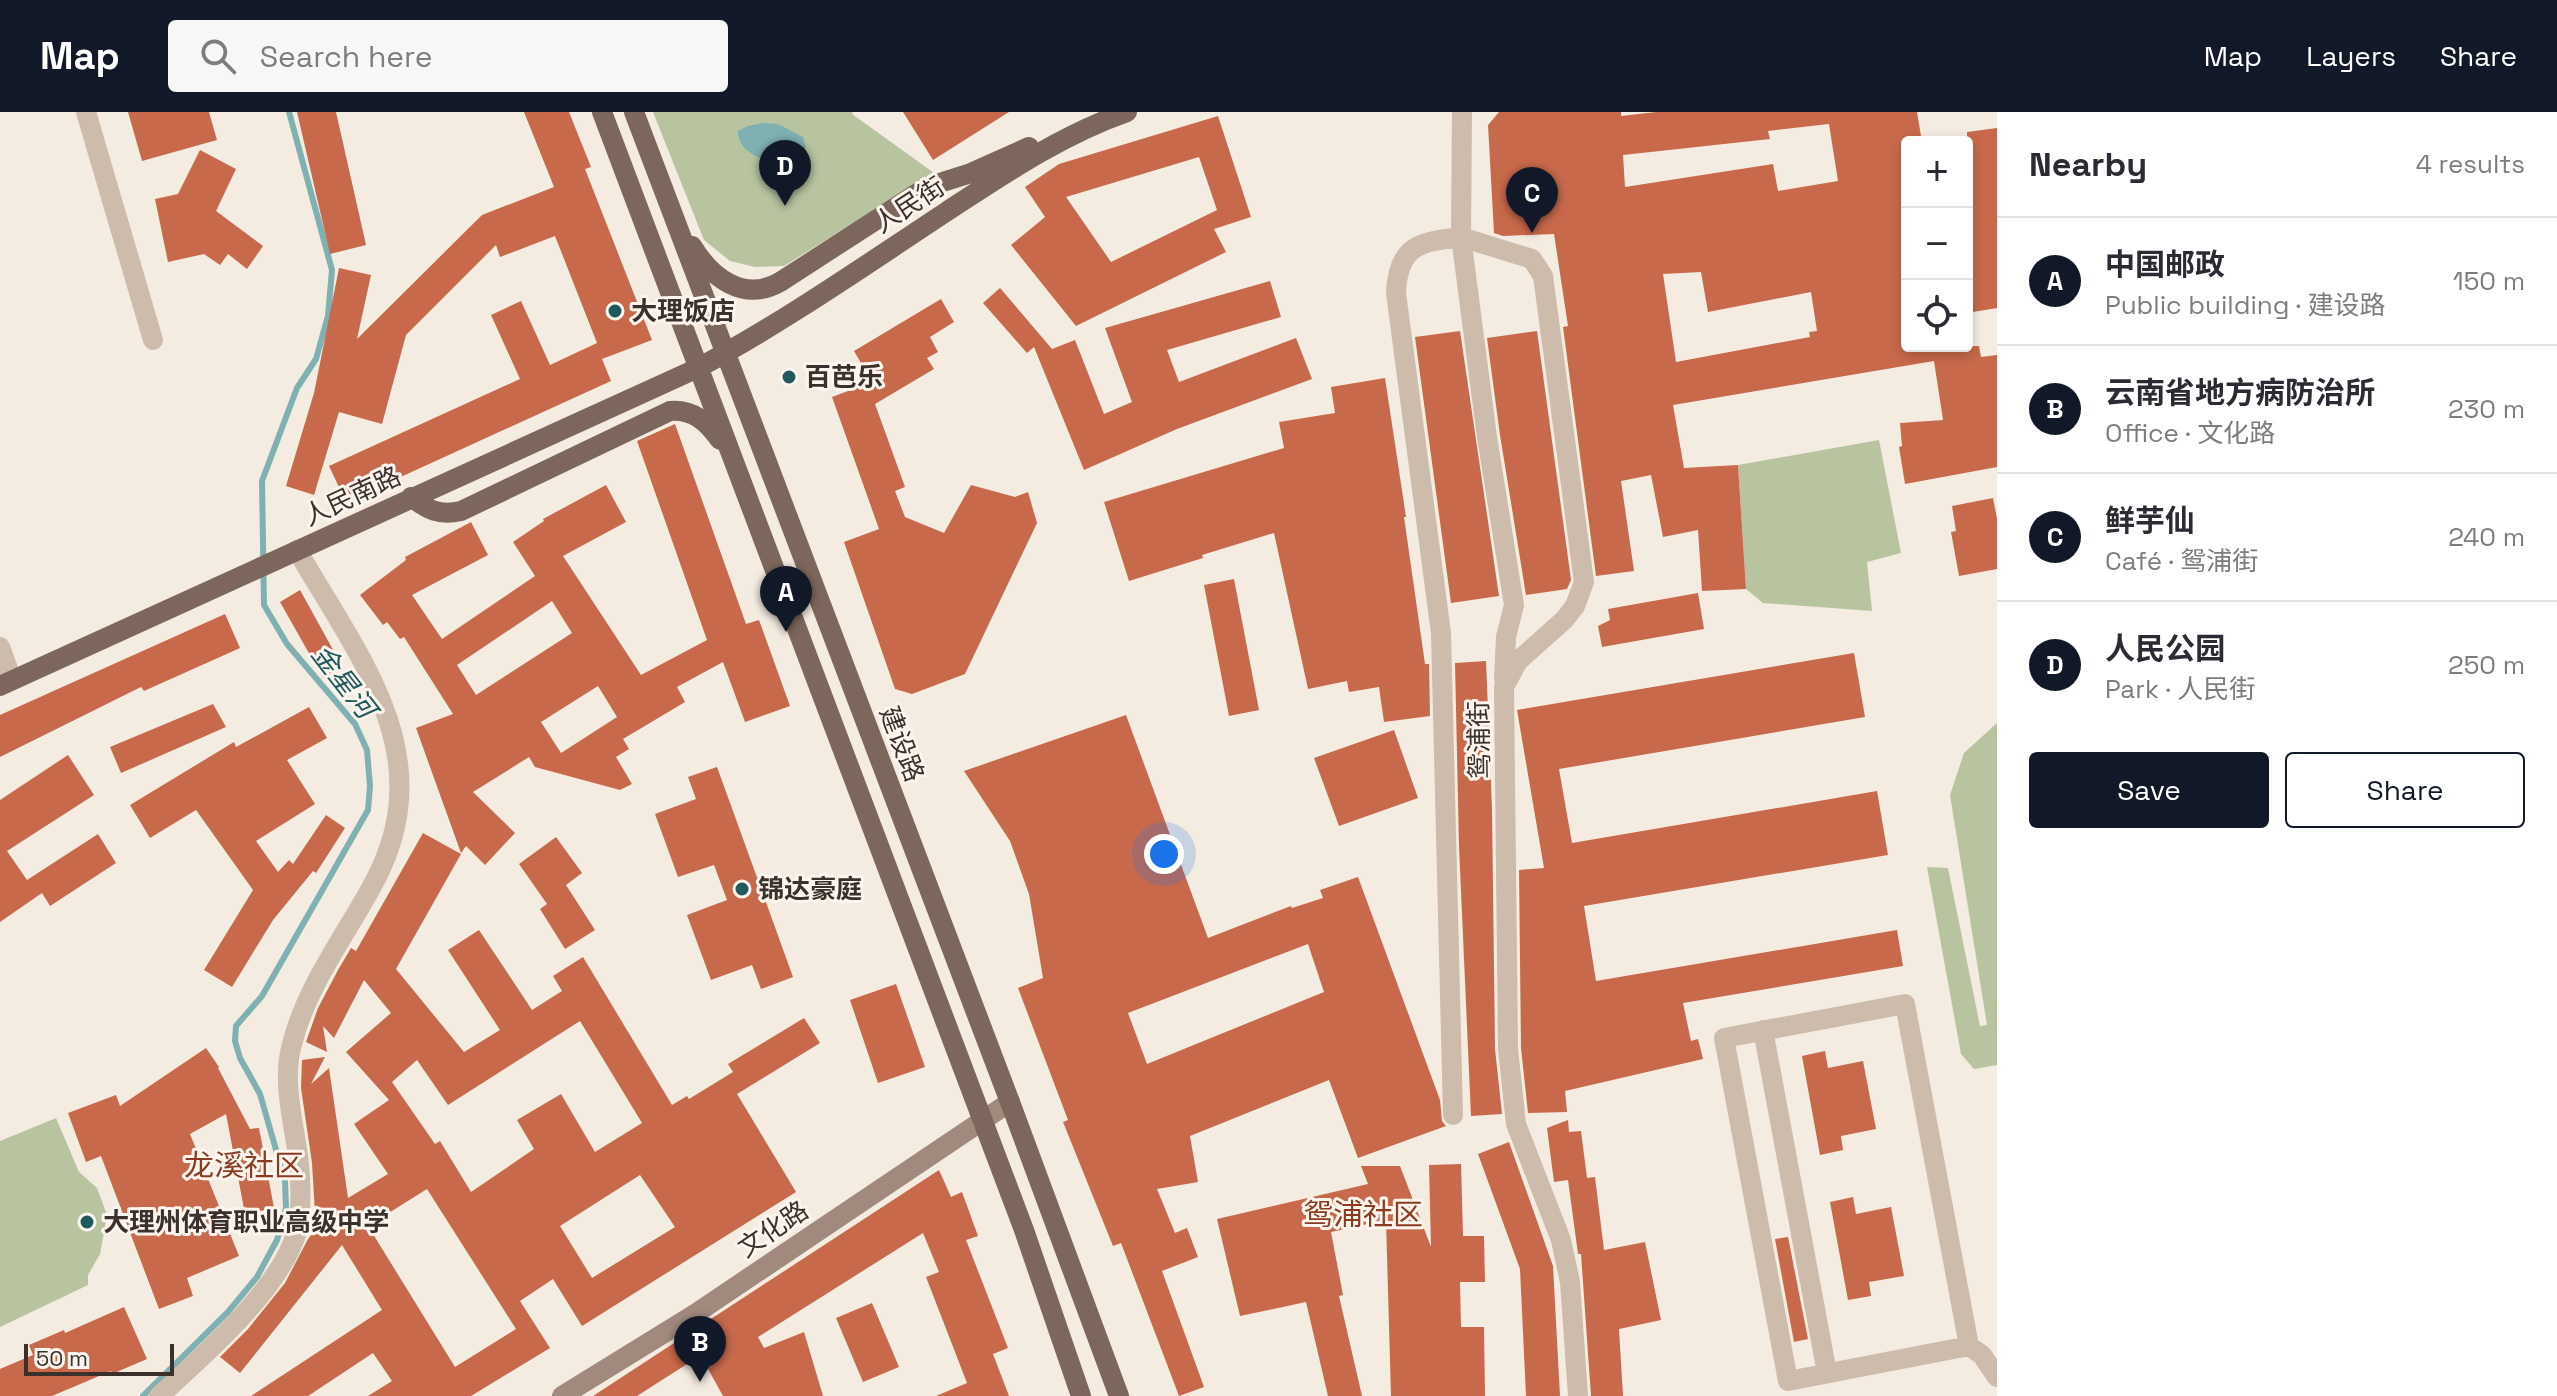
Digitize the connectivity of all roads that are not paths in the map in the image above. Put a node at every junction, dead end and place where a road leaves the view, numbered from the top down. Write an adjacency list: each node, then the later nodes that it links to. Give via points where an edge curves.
1 (86, 112): 9 (street)
2 (602, 112): 11 (main road)
3 (634, 112): 7 (main road, 建设路)
4 (1127, 112): 6 (main road, 人民街)
5 (1462, 112): 8 (street)
6 (1082, 131): 7 (main road, via 1048,139 927,187 765,289 740,288 712,271); 10 (main road, 人民街, via 1002,176)
7 (674, 216): 10 (main road, 建设路)
8 (1461, 237): 17 (street, via 1514,605 1506,637); 17 (street, 鸳浦街, via 1532,259 1543,276 1584,582 1575,606 1518,661); 20 (street, via 1413,248 1397,273 1396,293 1441,633)
9 (153, 340)
10 (726, 353): 11 (main road, 人民南路); 19 (main road, 建设路)
11 (698, 368): 12 (main road); 13 (main road, 人民南路)
12 (732, 458): 13 (main road, via 704,421 688,412 670,411 461,511 433,512); 21 (main road)
13 (411, 497): 14 (main road, 人民南路)
14 (297, 550): 16 (main road, 人民南路); 25 (street, via 387,715 400,766 400,808 381,869 320,979 291,1045 289,1083 301,1196 292,1246 254,1301)
15 (0, 647): 16 (street)
16 (6, 683)
17 (1504, 687): 29 (street, 鸳浦街, via 1508,1049 1516,1124 1561,1240 1570,1282)
18 (1763, 1030): 22 (street, via 1905,1004); 23 (street); 23 (street, via 1724,1038 1785,1365 1788,1381)
19 (1010, 1102): 21 (street, 文化路); 28 (main road, 建设路)
20 (1453, 1115)
21 (982, 1119): 26 (street, 文化路, via 695,1314); 27 (main road)
22 (1969, 1346): 23 (street); 24 (street)
23 (1827, 1373)
24 (1997, 1377)
25 (159, 1396)
26 (562, 1396)
27 (1081, 1396)
28 (1119, 1396)
29 (1578, 1396)

